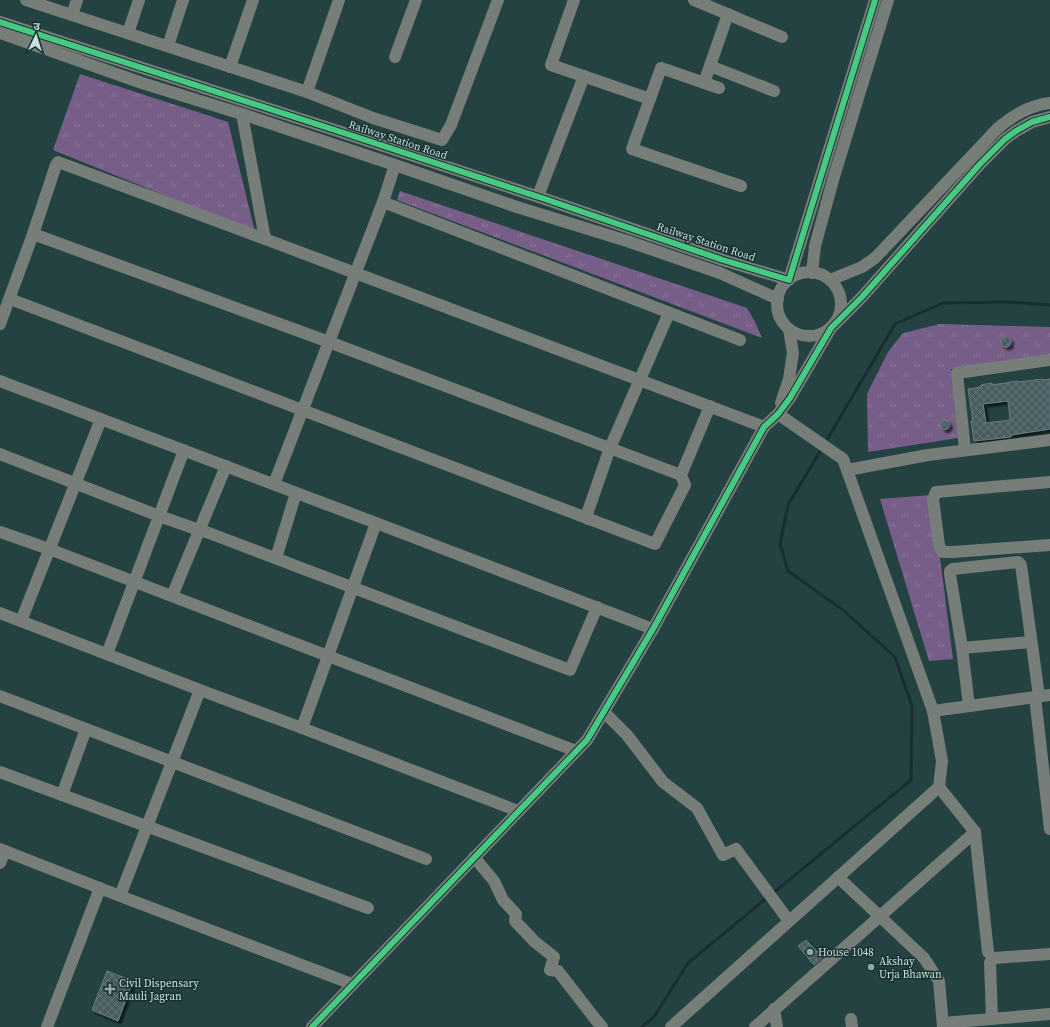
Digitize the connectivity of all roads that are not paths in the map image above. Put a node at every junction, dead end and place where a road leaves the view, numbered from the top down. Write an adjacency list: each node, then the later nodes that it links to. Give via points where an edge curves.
1 (26, 0): 14 (street)
2 (77, 0): 14 (street)
3 (139, 0): 17 (street)
4 (183, 0): 19 (street)
5 (253, 0): 22 (street)
6 (339, 0): 26 (street)
7 (416, 0): 20 (street)
8 (498, 0): 26 (street, via 452,125 442,140 373,118)
9 (574, 0): 23 (street, via 551,65)
10 (694, 0): 13 (street)
11 (876, 0): 40 (street)
12 (888, 0): 39 (street, via 833,180 815,246)
13 (728, 14): 18 (street); 21 (street)
14 (72, 15): 17 (street)
15 (0, 22): 34 (street, Railway Station Road)
16 (0, 33): 30 (street, via 142,83)
17 (128, 33): 19 (street)
18 (782, 37)
19 (168, 46): 22 (street)
20 (395, 57)
21 (710, 66): 24 (street); 27 (street)
22 (230, 67): 26 (street)
23 (584, 76): 28 (street); 34 (street)
24 (704, 82): 25 (street); 28 (street, via 661,68)
25 (719, 88)
26 (307, 92)
27 (774, 92)
28 (650, 99): 33 (street, via 632,149)
29 (1050, 103): 41 (street, via 1026,110 1008,120 875,258 862,267)
30 (242, 114): 32 (street); 37 (street)
31 (1050, 117): 46 (street, via 1032,122 1006,139)
32 (395, 165): 35 (street); 42 (street, via 641,246)
33 (741, 186)
34 (538, 196): 40 (street, Railway Station Road)
35 (383, 202): 38 (street); 44 (street)
36 (33, 234): 37 (street, via 58,162); 43 (street); 49 (street)
37 (266, 239): 38 (street)
38 (356, 273): 49 (street); 51 (street)
39 (812, 273): 40 (street, via 796,275); 41 (street)
40 (789, 280): 42 (street)
41 (830, 280): 46 (street, via 840,295 841,304 837,321)
42 (778, 298): 47 (street, via 779,315)
43 (10, 299): 45 (street); 54 (street)
44 (669, 313): 48 (street); 51 (street)
45 (0, 324)
46 (831, 328): 47 (street, via 815,336 797,334); 55 (street)
47 (789, 329): 55 (street, via 793,353 789,379)
48 (740, 340)
49 (329, 342): 54 (street); 59 (street)
50 (1050, 360): 61 (street, via 957,373)
51 (640, 380): 53 (street); 59 (street)
52 (0, 381): 56 (street)
53 (710, 406): 57 (street); 65 (street)
54 (302, 410): 68 (street); 71 (street)
55 (778, 414): 57 (street); 64 (street, via 843,460)
56 (100, 418): 60 (street); 67 (street)
57 (764, 426): 84 (street)
58 (1050, 440): 61 (street)
59 (610, 448): 65 (street); 71 (street, via 587,514)
60 (184, 450): 63 (street); 70 (street)
61 (965, 450): 64 (street)
62 (0, 454): 67 (street)
63 (226, 466): 68 (street); 73 (street)
64 (847, 470): 93 (street)
65 (681, 475): 71 (street, via 685,485 655,544)
66 (1050, 482): 75 (street, via 936,492 933,499 938,545 942,552)
67 (75, 483): 70 (street); 76 (street)
68 (274, 484): 69 (street)
69 (296, 493): 72 (street); 77 (street)
70 (159, 516): 73 (street); 78 (street)
71 (588, 519)
72 (376, 523): 79 (street); 81 (street)
73 (199, 530): 77 (street); 80 (street)
74 (0, 532): 76 (street)
75 (1050, 545)
76 (49, 549): 78 (street); 83 (street)
77 (276, 558): 79 (street)
78 (134, 582): 80 (street); 87 (street)
79 (353, 587): 81 (street, via 570,670); 88 (street)
80 (172, 596): 88 (street)
81 (597, 607): 84 (street)
82 (0, 613): 83 (street)
83 (21, 621): 87 (street)
84 (653, 629): 94 (street)
85 (1031, 642): 86 (street); 86 (street, via 1021,565 1018,562 950,571); 91 (street)
86 (962, 648): 92 (street)
87 (107, 654): 89 (street)
88 (328, 656): 95 (street); 97 (street)
89 (200, 690): 95 (street); 98 (street)
90 (0, 696): 96 (street)
91 (1041, 696): 92 (street); 104 (street)
92 (969, 706): 93 (street)
93 (933, 711): 100 (street, via 942,761)
94 (604, 712): 97 (street, via 587,740); 115 (street, via 627,735 663,782 697,808 723,855 736,849)
95 (302, 728): 102 (street)
96 (86, 729): 98 (street); 101 (street)
97 (576, 752): 102 (street)
98 (172, 761): 103 (street); 108 (street)
99 (0, 772): 101 (street)
100 (939, 787): 105 (street); 110 (street)
101 (62, 795): 103 (street)
102 (518, 811): 107 (street)
103 (147, 826): 112 (street); 113 (street)
104 (1050, 829)
105 (975, 832): 114 (street); 116 (street)
106 (2, 850): 109 (street); 111 (street)
107 (474, 858): 118 (street); 125 (street, via 494,881 503,900 516,914 515,921 554,957 550,970 558,971)
108 (426, 859)
109 (0, 863)
110 (838, 877): 114 (street); 115 (street)
111 (100, 888): 112 (street); 123 (street)
112 (120, 896): 118 (street)
113 (368, 908)
114 (879, 916): 119 (street); 122 (street, via 924,958 938,981)
115 (789, 921): 126 (street)
116 (988, 952)
117 (1050, 954): 121 (street, via 991,960)
118 (352, 984): 124 (street)
119 (774, 1009): 127 (street); 128 (street)
120 (1050, 1014): 121 (street)
121 (992, 1018): 122 (street)
122 (943, 1025)
123 (47, 1027)
124 (312, 1027)
125 (602, 1027)
126 (671, 1027)
127 (755, 1027)
128 (776, 1027)

